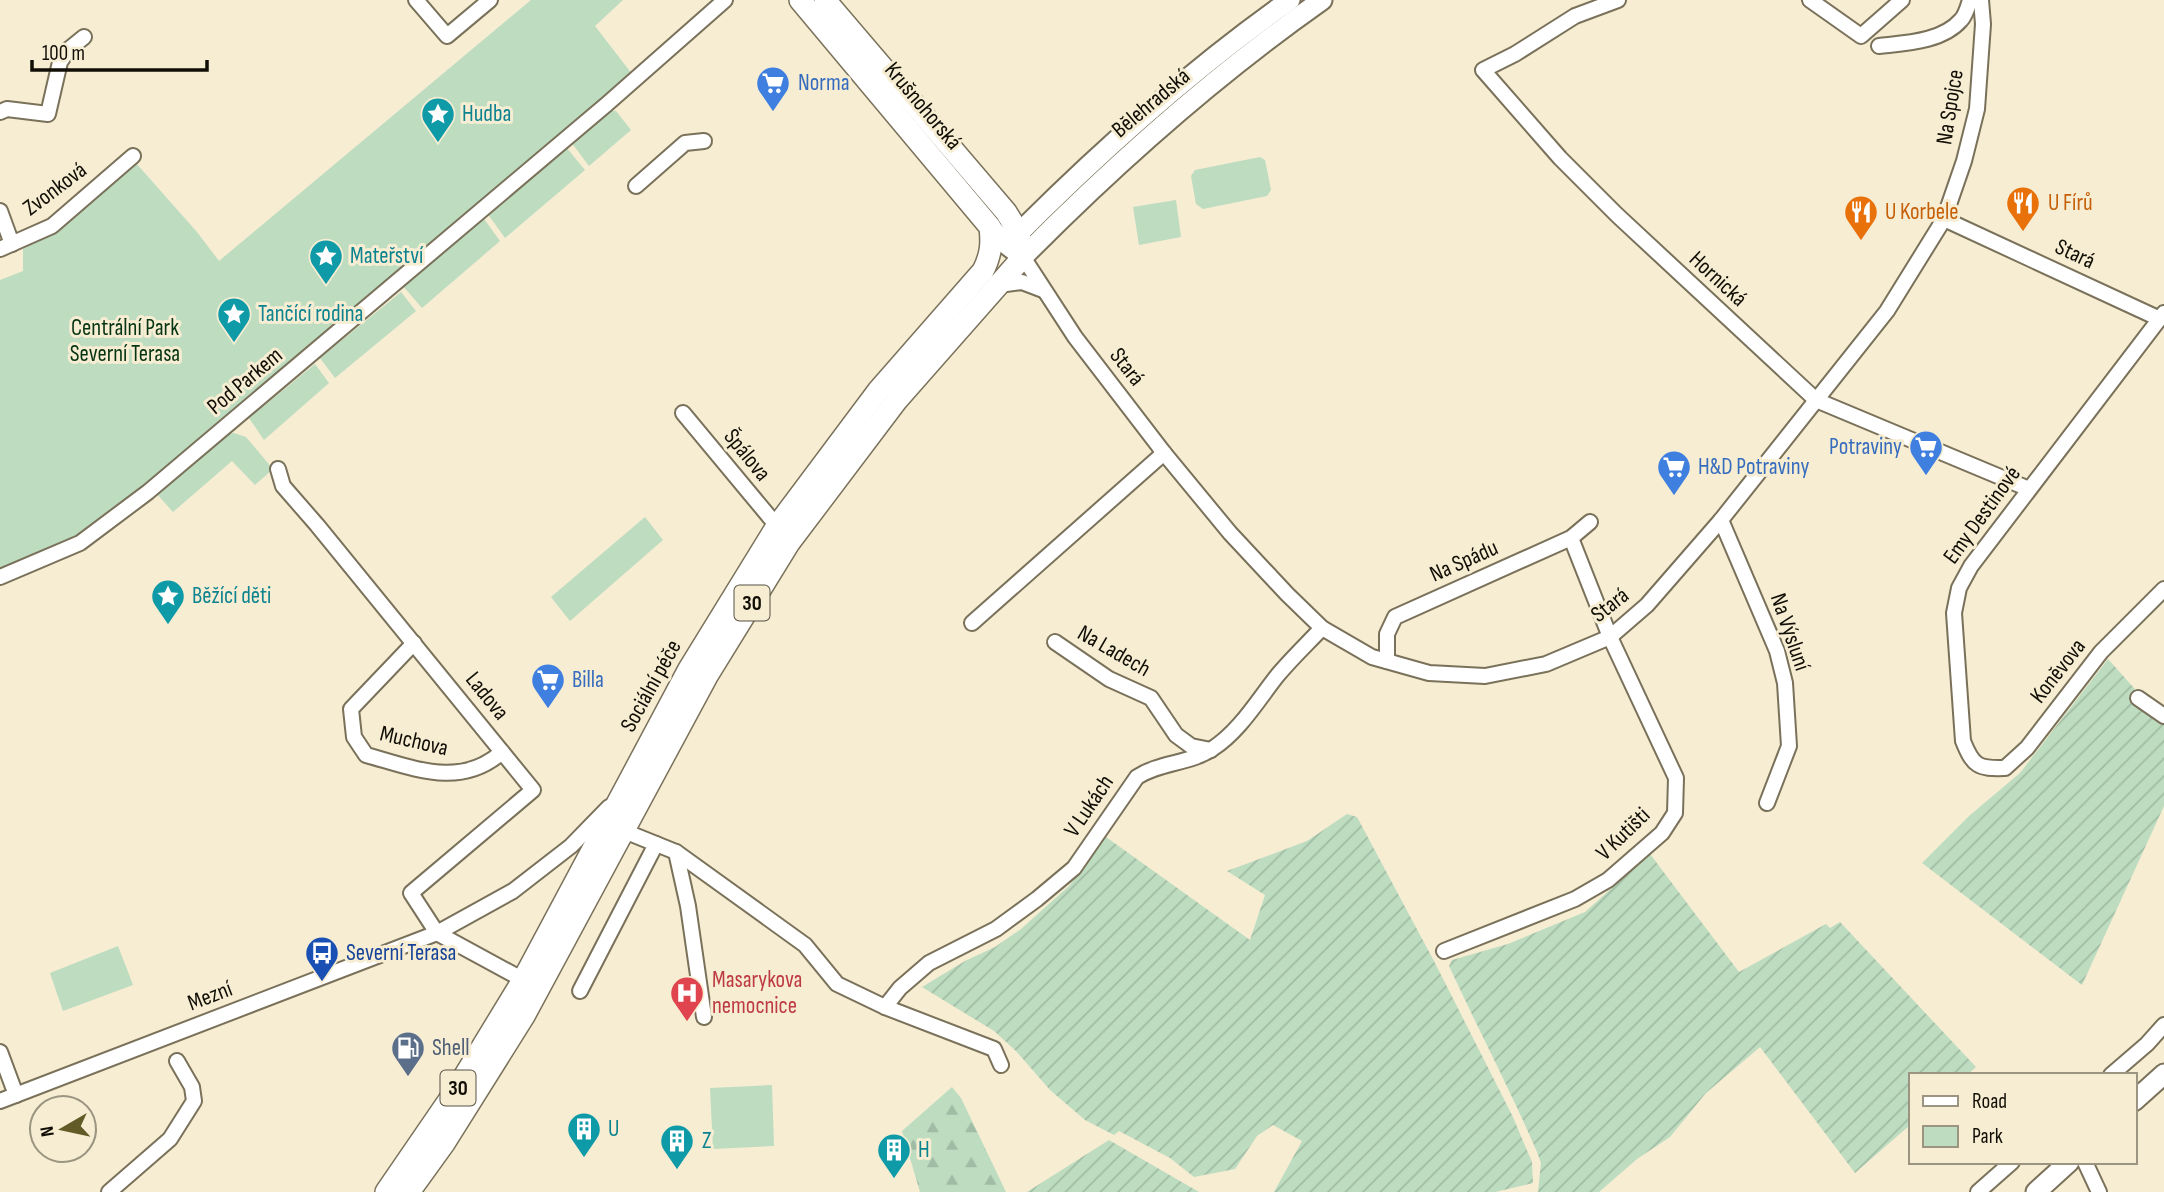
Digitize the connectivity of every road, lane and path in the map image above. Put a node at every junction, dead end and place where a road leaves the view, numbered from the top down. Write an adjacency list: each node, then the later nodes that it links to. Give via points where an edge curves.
1 (416, 0): 2 (street, via 447,36)
2 (490, 0)
3 (725, 0): 39 (street, Pod Parkem, via 148,492 80,543)
4 (800, 0): 23 (main road, Krušnohorská)
5 (825, 0): 21 (main road, Krušnohorská)
6 (1290, 0): 19 (street, Bělehradská, via 1162,100)
7 (1322, 0): 24 (street, Bělehradská, via 1176,113)
8 (1618, 0): 30 (street, Hornická, via 1588,10 1483,70 1617,215)
9 (1810, 0): 10 (street, via 1861,36)
10 (1902, 0)
11 (1970, 0): 14 (street, via 1963,19 1949,30 1915,43)
12 (1980, 0): 22 (street, Na Spojce, via 1983,24 1977,109)
13 (84, 37): 15 (street, via 60,62 48,114 7,108)
14 (1879, 46)
15 (0, 112)
16 (705, 141): 18 (street, via 685,143)
17 (133, 156): 26 (street, Zvonková, via 52,226)
18 (636, 186)
19 (1054, 199): 21 (street, Bělehradská); 25 (street, Bělehradská)
20 (0, 211): 26 (street)
21 (1006, 212): 25 (main road, Krušnohorská)
22 (1944, 219): 29 (street, Stará); 30 (street, Stará, via 1887,311)
23 (990, 227): 25 (street, Krušnohorská); 27 (main road, 30)
24 (1045, 234): 25 (street, Bělehradská); 28 (street, Stará, via 1038,262)
25 (1015, 244): 27 (main road, Sociální péče / 30); 28 (street, Stará)
26 (6, 247)
27 (989, 278): 28 (street, via 1022,282); 37 (main road, Sociální péče / 30, via 878,391); 54 (main road, Sociální péče / 30, via 797,531 707,676)
28 (1044, 291): 32 (street, Stará)
29 (2162, 316): 34 (street, Emy Destinové)
30 (1816, 400): 34 (street, Hornická); 35 (street, Stará)
31 (683, 413): 37 (street, Špálova)
32 (1164, 453): 41 (street); 42 (street, Stará, via 1230,533)
33 (278, 469): 45 (street, Ladova, via 283,486)
34 (2029, 489): 51 (street, Emy Destinové, via 1971,566 1959,588 1954,613 1964,741 1970,759)
35 (1721, 520): 43 (street, Stará, via 1647,605); 53 (street, Na Výsluní, via 1777,651 1785,683 1789,746)
36 (1590, 522): 38 (street, Na Spádu)
37 (777, 526): 52 (main road, Sociální péče / 30, via 689,669)
38 (1571, 538): 43 (street, V Kutišti); 46 (street, Na Spádu, via 1395,617 1387,634)
39 (0, 577)
40 (2164, 589): 51 (street, Koněvova, via 2101,652 2027,748 2005,768)
41 (972, 623)
42 (1322, 628): 46 (street, Stará); 49 (street, V Lukách)
43 (1610, 637): 46 (street, Stará, via 1546,664 1485,676 1429,673); 58 (street, V Kutišti, via 1675,778 1675,813 1662,833 1608,880 1575,899)
44 (1055, 642): 49 (street, Na Ladech, via 1109,679 1152,698 1176,735 1191,746)
45 (414, 643): 50 (street, Ladova); 50 (street, Muchova, via 351,709 354,737 366,755 459,774 489,764)
46 (1387, 661)
47 (2138, 698): 48 (street)
48 (2164, 716)
49 (1212, 750): 61 (street, V Lukách, via 1149,769 1136,778 1074,868 996,929 929,963)
50 (502, 752): 57 (street, Ladova, via 533,790 411,893)
51 (1985, 769)
52 (623, 794): 57 (street, Mezní, via 571,846 513,891); 59 (main road, Sociální péče / 30)
53 (1767, 803)
54 (624, 831): 55 (street); 59 (main road, Sociální péče / 30)
55 (656, 844): 56 (street); 60 (street)
56 (676, 852): 61 (street, via 805,945 837,984); 62 (street)
57 (437, 933): 59 (street); 69 (street, Mezní)
58 (1444, 951)
59 (531, 984): 76 (main road, Sociální péče / 30); 77 (main road, Sociální péče / 30, via 495,1065)
60 (580, 991)
61 (885, 1007): 66 (street, via 993,1049)
62 (704, 1017)
63 (2164, 1025): 67 (street)
64 (0, 1052): 69 (street)
65 (177, 1061): 75 (street, via 192,1087 194,1101 170,1139)
66 (1001, 1065)
67 (2113, 1073)
68 (2164, 1074): 70 (street)
69 (16, 1095): 71 (street, Mezní)
70 (2136, 1099)
71 (0, 1101)
72 (2010, 1164): 78 (street)
73 (2067, 1164): 79 (street)
74 (2086, 1164): 80 (street)
75 (109, 1192)
76 (386, 1192)
77 (409, 1192)
78 (1978, 1192)
79 (2036, 1192)
80 (2099, 1192)

